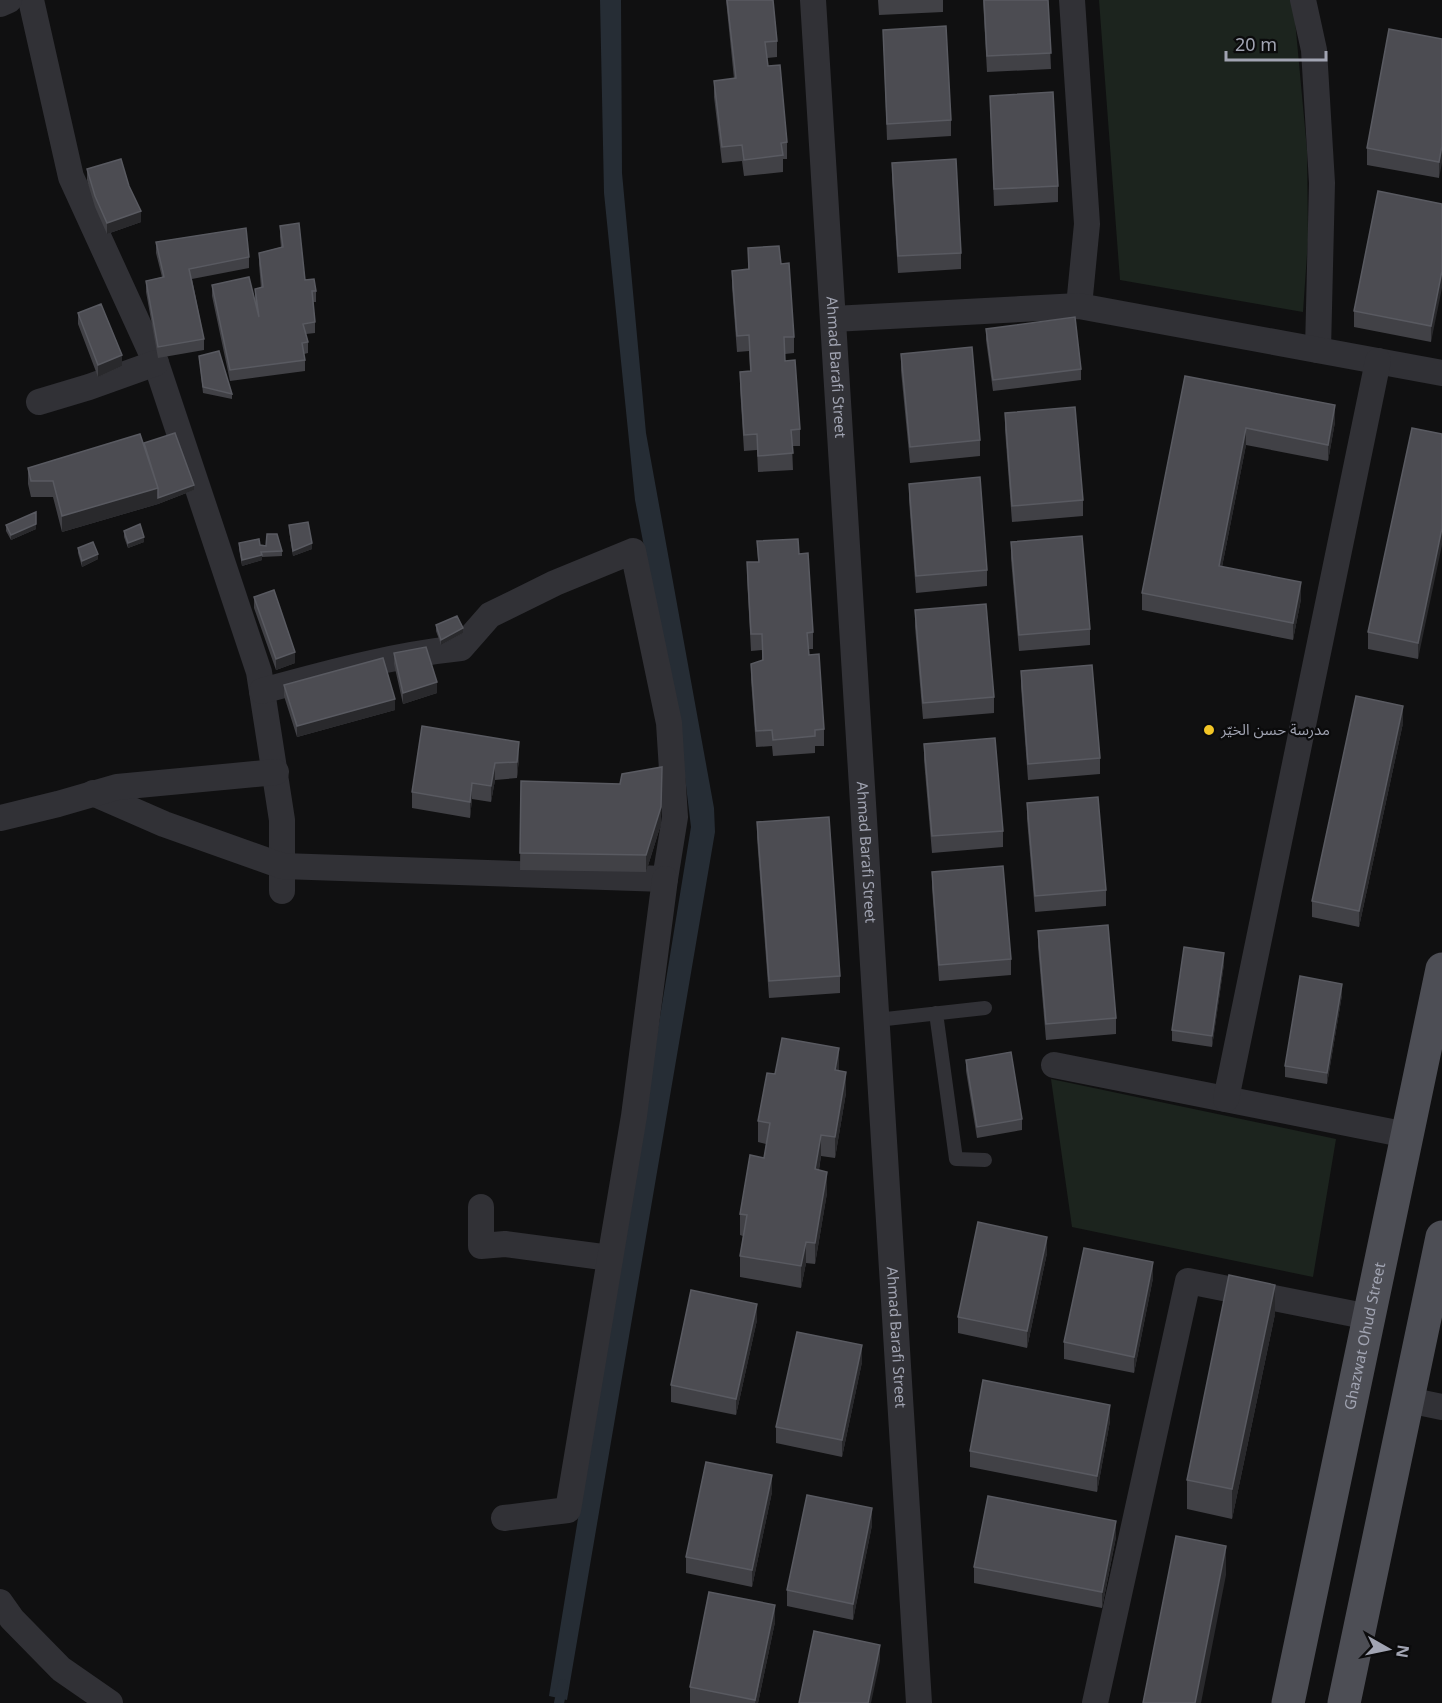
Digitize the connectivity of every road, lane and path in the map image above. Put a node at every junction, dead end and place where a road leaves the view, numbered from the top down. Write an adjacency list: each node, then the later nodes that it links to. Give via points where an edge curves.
1 (9, 0): 6 (street)
2 (31, 0): 11 (street, via 71,177)
3 (813, 0): 8 (street, Ahmad Barafi Street)
4 (1072, 0): 7 (street, via 1087,224)
5 (1303, 0): 9 (street, via 1314,50 1322,183)
6 (0, 4)
7 (1079, 306): 8 (street); 9 (street)
8 (833, 319): 23 (street, Ahmad Barafi Street)
9 (1318, 350): 10 (street)
10 (1378, 361): 12 (street); 25 (street)
11 (156, 363): 13 (street); 14 (street, via 260,672)
12 (1442, 373)
13 (39, 402)
14 (262, 691): 15 (street); 19 (street, via 424,652 461,648 490,615 633,551 669,723 675,817)
15 (276, 772): 16 (street, via 117,786); 18 (street, via 282,820)
16 (93, 794): 17 (street); 18 (street)
17 (0, 818)
18 (282, 878): 19 (street)
19 (665, 879): 30 (street, via 634,1116)
20 (1442, 969): 26 (main road, Ghazwat Ohud Street)
21 (985, 1008): 22 (lane)
22 (936, 1013): 23 (lane); 27 (lane, via 956,1159)
23 (877, 1020): 37 (street, Ahmad Barafi Street)
24 (1054, 1065): 25 (street)
25 (1226, 1099): 26 (street)
26 (1407, 1136): 31 (main road, Ghazwat Ohud Street)
27 (985, 1160)
28 (481, 1207): 30 (street, via 481,1246 505,1244)
29 (1442, 1237): 32 (main road)
30 (610, 1258): 34 (street, via 568,1510)
31 (1369, 1317): 38 (street, via 1188,1281); 39 (main road, Ghazwat Ohud Street)
32 (1408, 1400): 33 (street); 40 (main road)
33 (1442, 1407)
34 (504, 1518)
35 (0, 1602): 36 (street, via 61,1669)
36 (110, 1703)
37 (919, 1703)
38 (1095, 1703)
39 (1288, 1703)
40 (1344, 1703)

